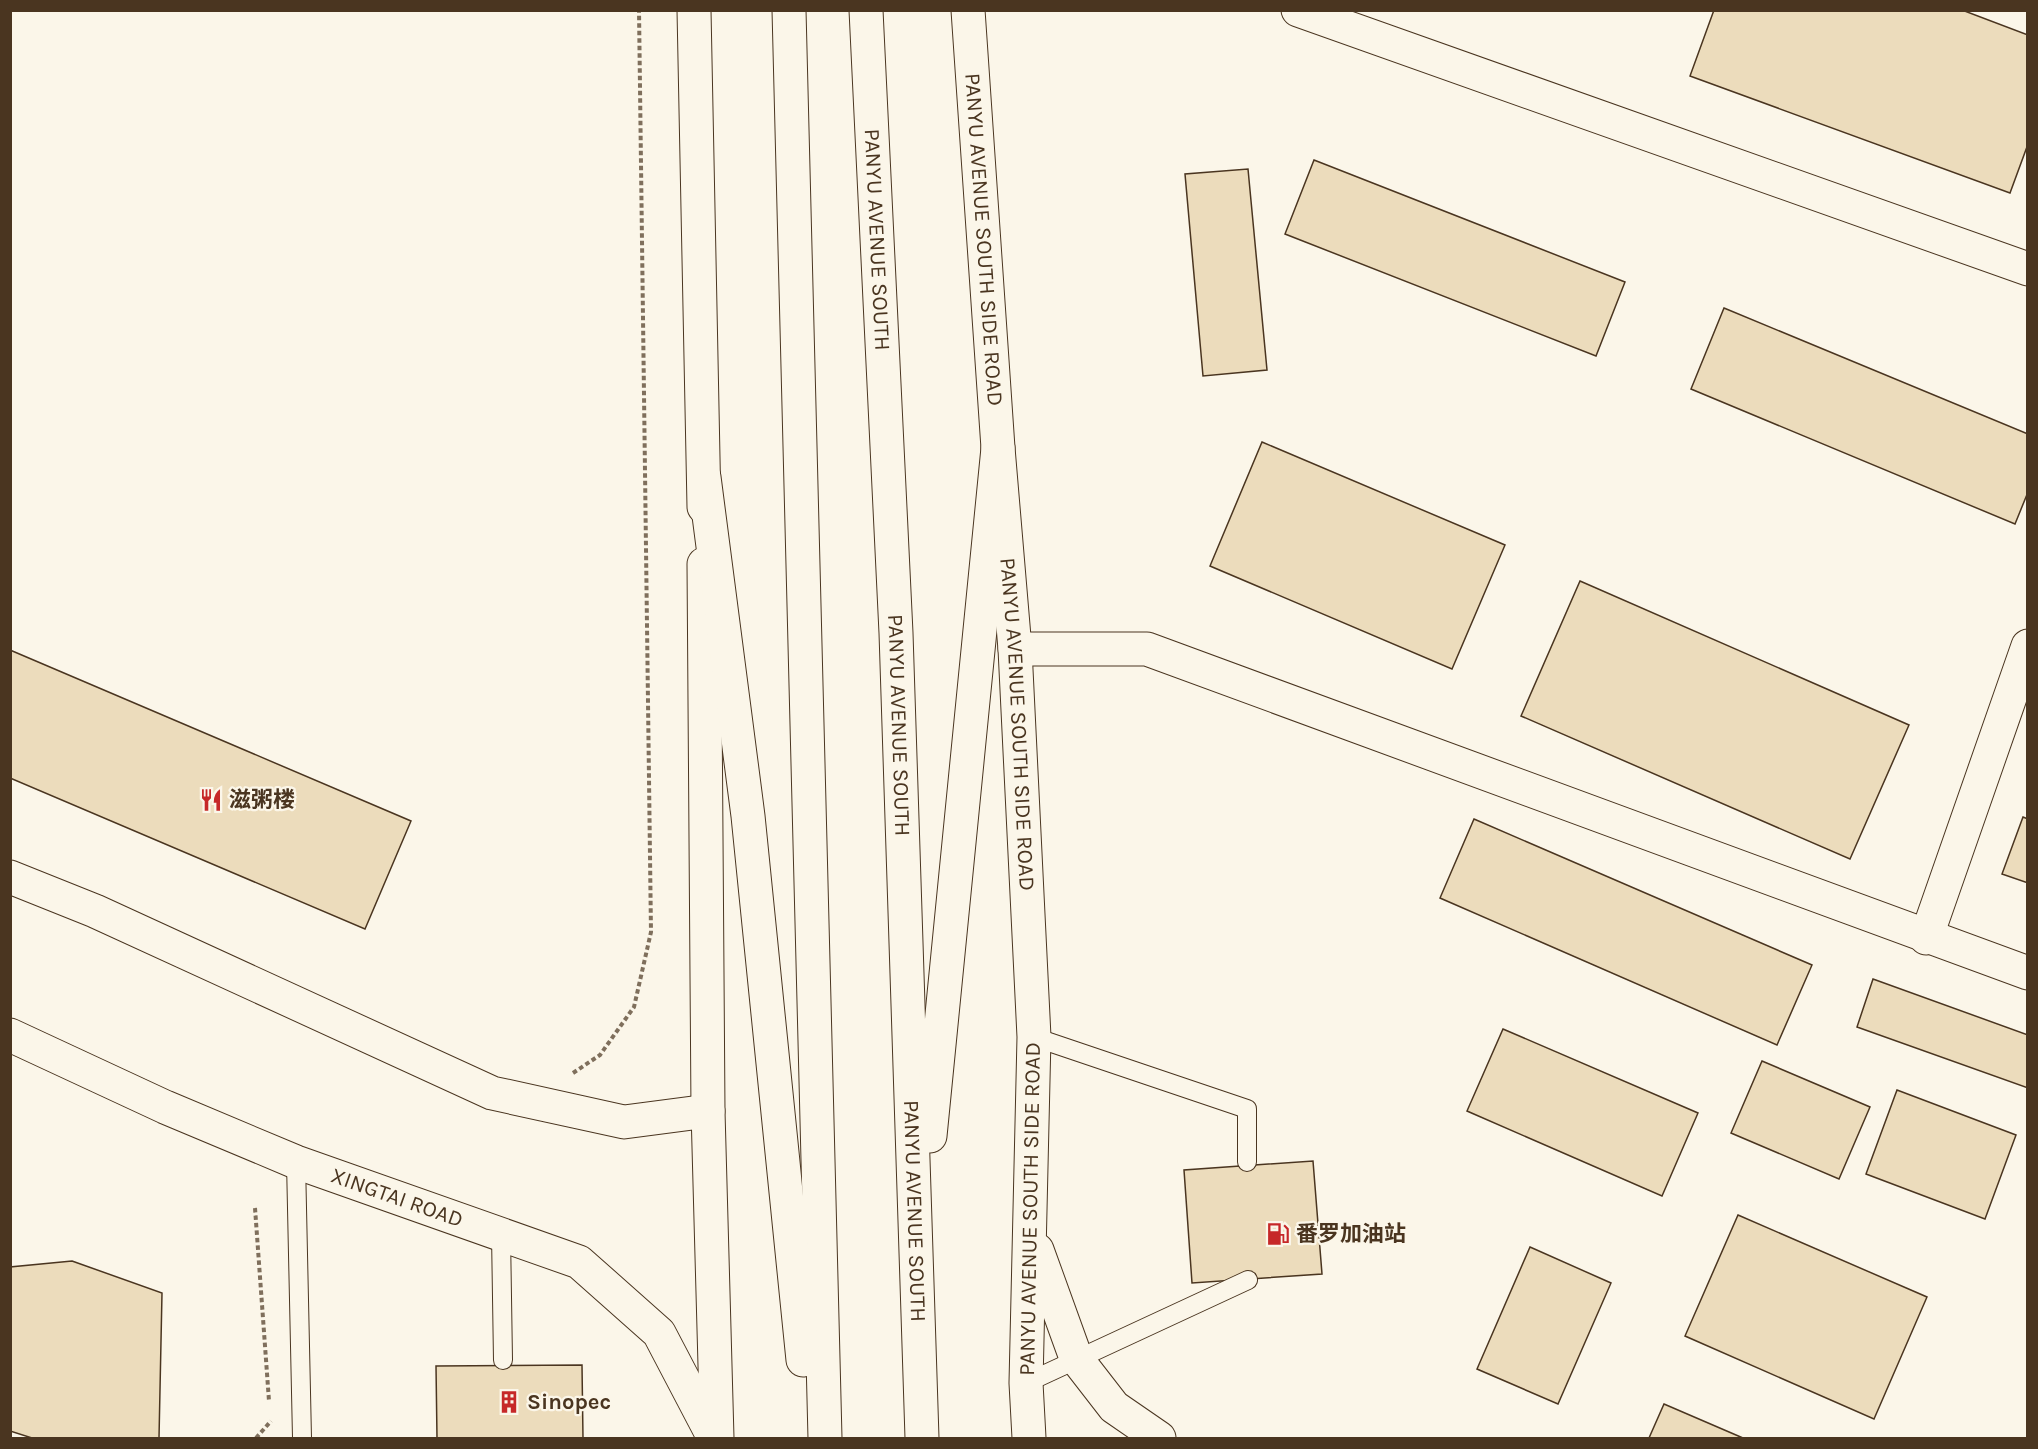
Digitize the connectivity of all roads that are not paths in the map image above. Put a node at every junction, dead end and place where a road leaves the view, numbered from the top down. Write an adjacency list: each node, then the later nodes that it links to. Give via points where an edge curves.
1 (693, 10): 8 (main road)
2 (968, 10): 7 (main road, PANYU AVENUE SOUTH SIDE ROAD)
3 (1298, 10): 6 (main road)
4 (866, 17): 21 (main road, PANYU AVENUE SOUTH, via 895,621)
5 (789, 20): 29 (main road)
6 (2028, 269)
7 (998, 448): 10 (main road, PANYU AVENUE SOUTH SIDE ROAD); 21 (main road)
8 (704, 477): 16 (main road); 28 (main road, via 748,816)
9 (2028, 646): 12 (main road)
10 (1015, 649): 12 (main road, via 1147,649); 15 (main road, PANYU AVENUE SOUTH SIDE ROAD)
11 (10, 877): 16 (main road, via 95,911 492,1093 624,1122)
12 (1926, 938): 13 (main road)
13 (2028, 973)
14 (10, 1035): 17 (main road, XINGTAI ROAD)
15 (1034, 1037): 18 (lane, via 1246,1109); 19 (main road, PANYU AVENUE SOUTH SIDE ROAD)
16 (708, 1112): 27 (main road)
17 (296, 1162): 20 (main road, XINGTAI ROAD); 26 (lane)
18 (1247, 1162)
19 (1031, 1231): 23 (main road); 25 (main road, PANYU AVENUE SOUTH SIDE ROAD)
20 (501, 1234): 24 (lane); 27 (main road, XINGTAI ROAD, via 579,1262 659,1333)
21 (917, 1266): 30 (main road, PANYU AVENUE SOUTH)
22 (1248, 1280): 23 (lane)
23 (1076, 1358): 25 (lane); 32 (main road, via 1114,1407)
24 (503, 1360)
25 (1026, 1383): 31 (main road, PANYU AVENUE SOUTH SIDE ROAD)
26 (302, 1438)
27 (715, 1438)
28 (811, 1438)
29 (825, 1438)
30 (922, 1438)
31 (1029, 1438)
32 (1159, 1438)

